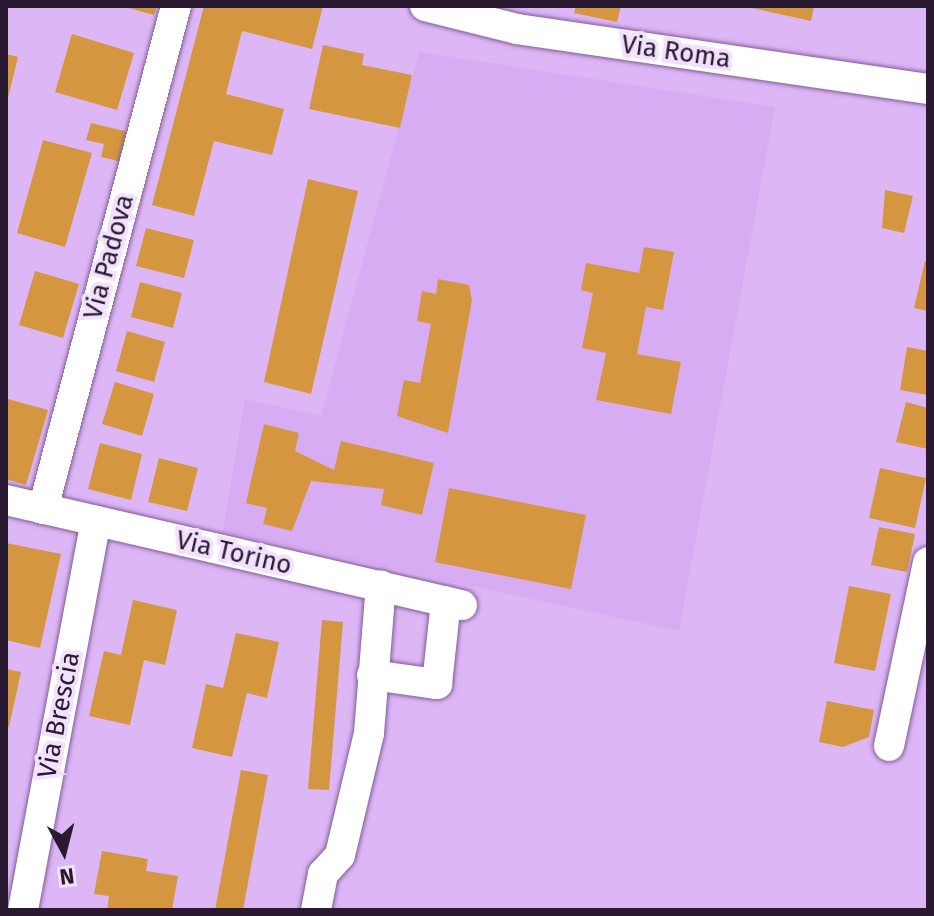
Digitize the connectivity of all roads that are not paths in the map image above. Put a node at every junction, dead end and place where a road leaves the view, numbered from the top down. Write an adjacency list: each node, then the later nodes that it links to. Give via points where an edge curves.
1 (176, 6): 5 (street, Via Padova)
2 (425, 6): 3 (street, Via Roma, via 517,29)
3 (928, 89)
4 (6, 500): 5 (street, Via Torino)
5 (43, 509): 6 (street, Via Torino)
6 (96, 521): 8 (street, Via Torino); 11 (street, Via Brescia)
7 (928, 562): 10 (street)
8 (381, 585): 9 (street); 9 (street, Via Torino, via 454,603 437,684)
9 (372, 675): 12 (street, via 369,733 340,855 323,874)
10 (889, 746)
11 (23, 910)
12 (316, 910)

